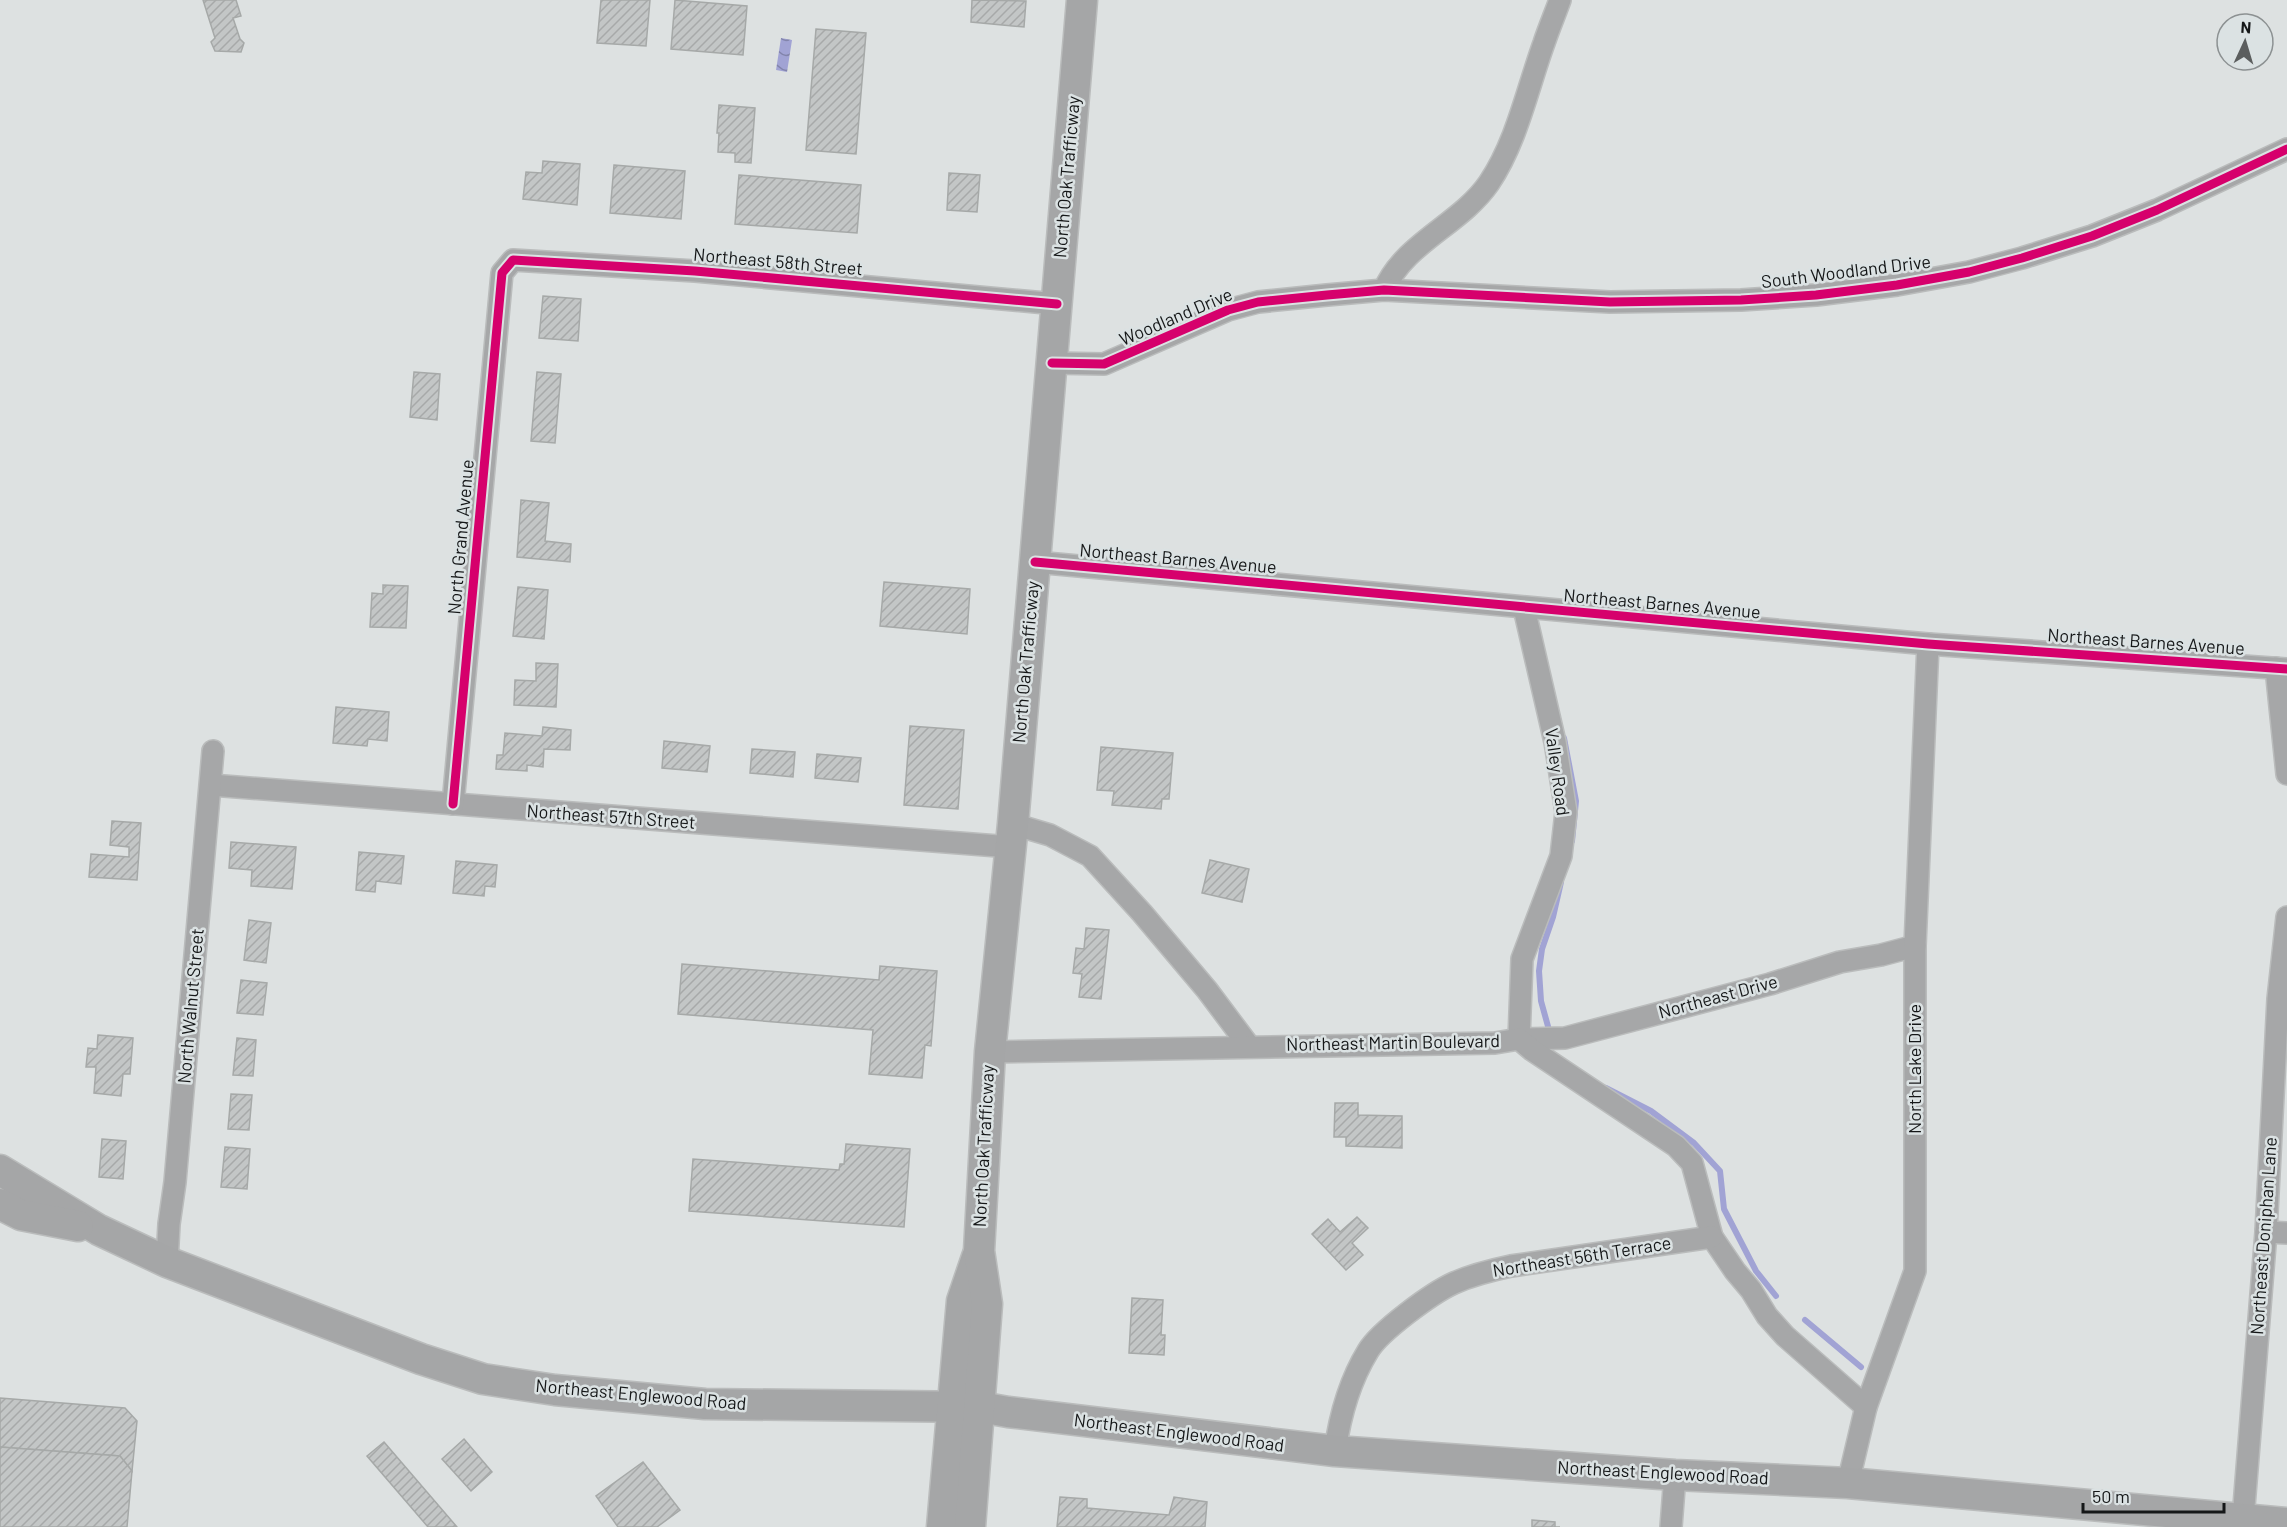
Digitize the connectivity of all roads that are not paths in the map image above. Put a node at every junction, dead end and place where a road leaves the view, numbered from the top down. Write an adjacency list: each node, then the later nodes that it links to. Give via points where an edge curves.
1 (1082, 0): 6 (main road, North Oak Trafficway)
2 (1560, 0): 5 (street, via 1507,153 1487,185 1399,264)
3 (2287, 149): 5 (street, South Woodland Drive, via 2092,236 1969,272 1897,285 1741,300 1611,302)
4 (502, 273): 6 (street, Northeast 58th Street, via 513,260 695,271); 15 (street, North Grand Avenue)
5 (1384, 290): 7 (street, Woodland Drive, via 1258,302 1227,310 1104,364)
6 (1057, 304): 7 (main road, North Oak Trafficway)
7 (1052, 363): 8 (main road, North Oak Trafficway)
8 (1035, 562): 9 (street, Northeast Barnes Avenue); 16 (main road, North Oak Trafficway)
9 (1524, 608): 10 (street, Northeast Barnes Avenue); 19 (street, Valley Road, via 1555,742 1566,812 1561,856 1522,959)
10 (1928, 644): 11 (street, Northeast Barnes Avenue); 18 (street, North Lake Drive)
11 (2281, 668): 13 (street)
12 (213, 751): 14 (street, North Walnut Street)
13 (2287, 774)
14 (211, 785): 15 (street, Northeast 57th Street); 28 (street, North Walnut Street)
15 (453, 804): 16 (street, Northeast 57th Street)
16 (1012, 835): 20 (street, via 1050,835 1090,856 1157,930); 21 (main road, North Oak Trafficway)
17 (2287, 917): 25 (street, Northeast Doniphan Lane, via 2278,999)
18 (1915, 946): 19 (street, Northeast Drive, via 1840,962 1565,1038); 30 (street, North Lake Drive, via 1915,1271)
19 (1520, 1039): 20 (street, Northeast Martin Boulevard, via 1495,1043); 27 (street, Northeast Martin Boulevard, via 1676,1146 1692,1163)
20 (1249, 1046): 21 (street, Northeast Martin Boulevard)
21 (990, 1052): 29 (main road, North Oak Trafficway, via 979,1251 962,1301)
22 (0, 1170): 24 (main road, Northeast Englewood Road)
23 (0, 1204): 24 (main road, Northeast Englewood Road, via 21,1215)
24 (99, 1230): 28 (main road, Northeast Englewood Road)
25 (2266, 1232): 26 (street); 34 (street, Northeast Doniphan Lane)
26 (2287, 1233)
27 (1712, 1237): 30 (street, Northeast Martin Boulevard, via 1785,1336); 31 (street, Northeast 56th Terrace, via 1511,1266 1452,1284 1392,1326 1369,1349 1348,1390)
28 (167, 1262): 29 (main road, Northeast Englewood Road, via 483,1379 705,1404)
29 (966, 1407): 31 (main road, Northeast Englewood Road); 36 (main road, North Oak Trafficway); 37 (main road, North Oak Trafficway)
30 (1866, 1407): 33 (street, North Lake Drive)
31 (1335, 1451): 32 (main road, Northeast Englewood Road)
32 (1675, 1475): 33 (main road, Northeast Englewood Road); 38 (street)
33 (1848, 1483): 34 (main road, Northeast Englewood Road)
34 (2244, 1518): 35 (main road, Northeast Englewood Road)
35 (2287, 1523)
36 (942, 1527)
37 (970, 1527)
38 (1671, 1527)

